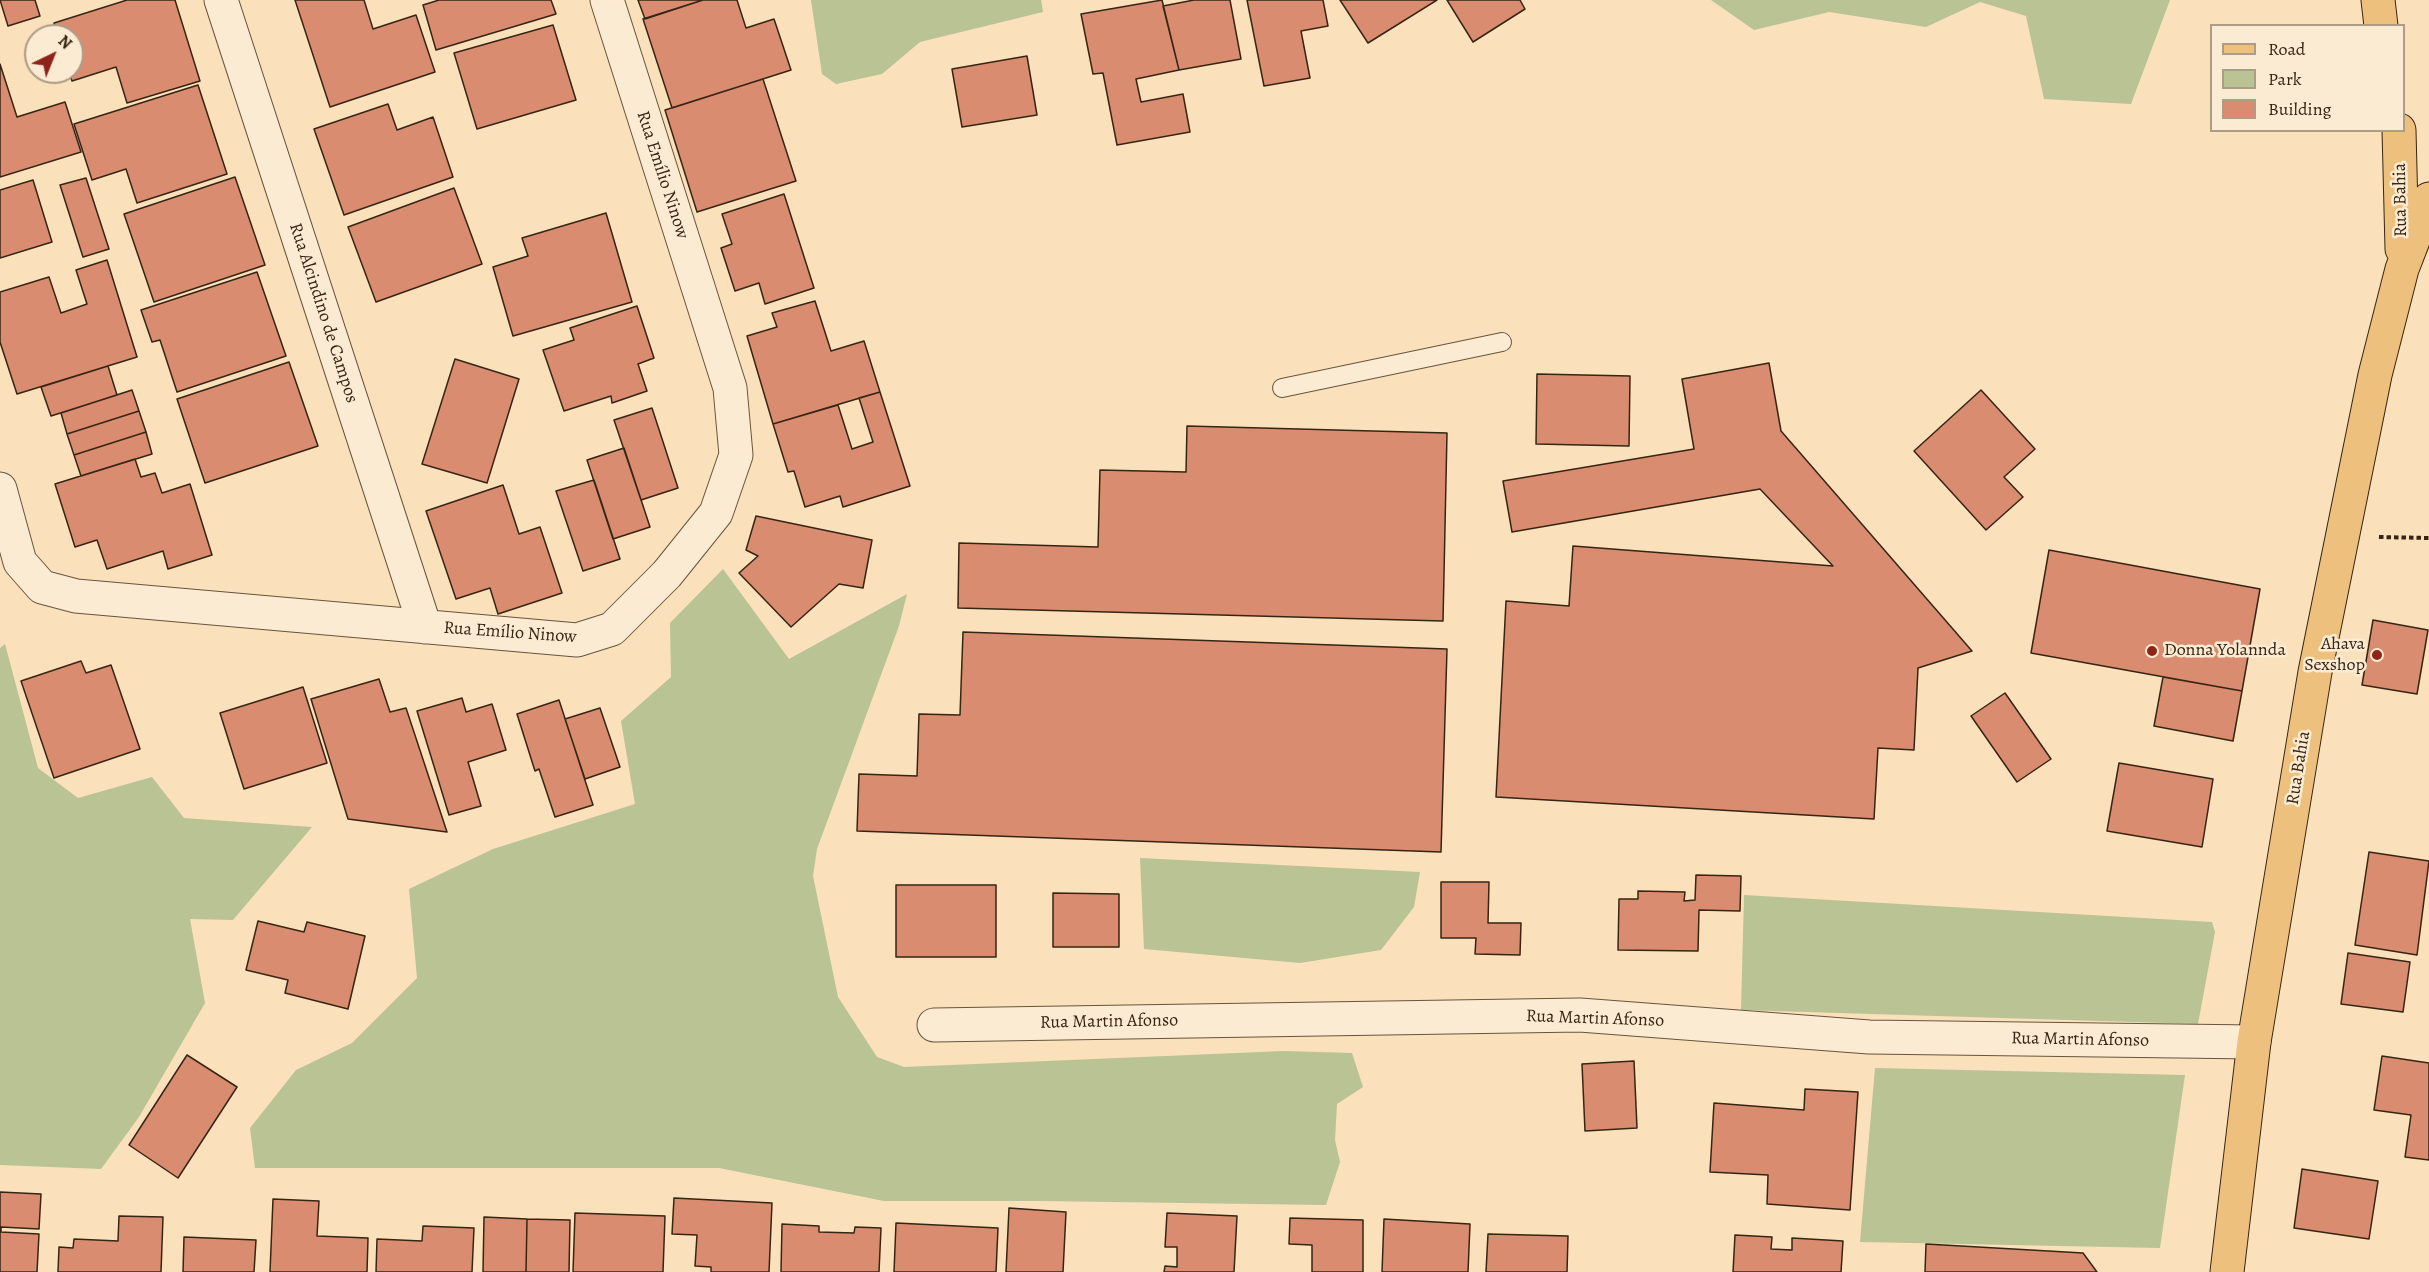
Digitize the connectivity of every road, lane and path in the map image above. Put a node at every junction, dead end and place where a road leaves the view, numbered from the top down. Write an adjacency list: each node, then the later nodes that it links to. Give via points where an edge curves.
1 (221, 0): 13 (street, Rua Alcindino de Campos)
2 (607, 0): 13 (street, Rua Emílio Ninow, via 730,387 736,455 716,513 667,574 612,629 577,640)
3 (2378, 0): 4 (main road)
4 (2381, 24)
5 (2399, 132): 7 (main road, Rua Bahia)
6 (2429, 199): 7 (main road, Rua Bahia)
7 (2402, 269): 11 (main road, Rua Bahia)
8 (1502, 342): 9 (lane)
9 (1282, 388)
10 (0, 489): 13 (street, Rua Emílio Ninow, via 20,562 42,587 76,596)
11 (2341, 536): 12 (path); 15 (main road, Rua Bahia)
12 (2429, 538)
13 (425, 627)
14 (934, 1025): 15 (street, Rua Martin Afonso, via 1580,1015 1869,1036)
15 (2254, 1042): 16 (main road, Rua Bahia)
16 (2227, 1272)

